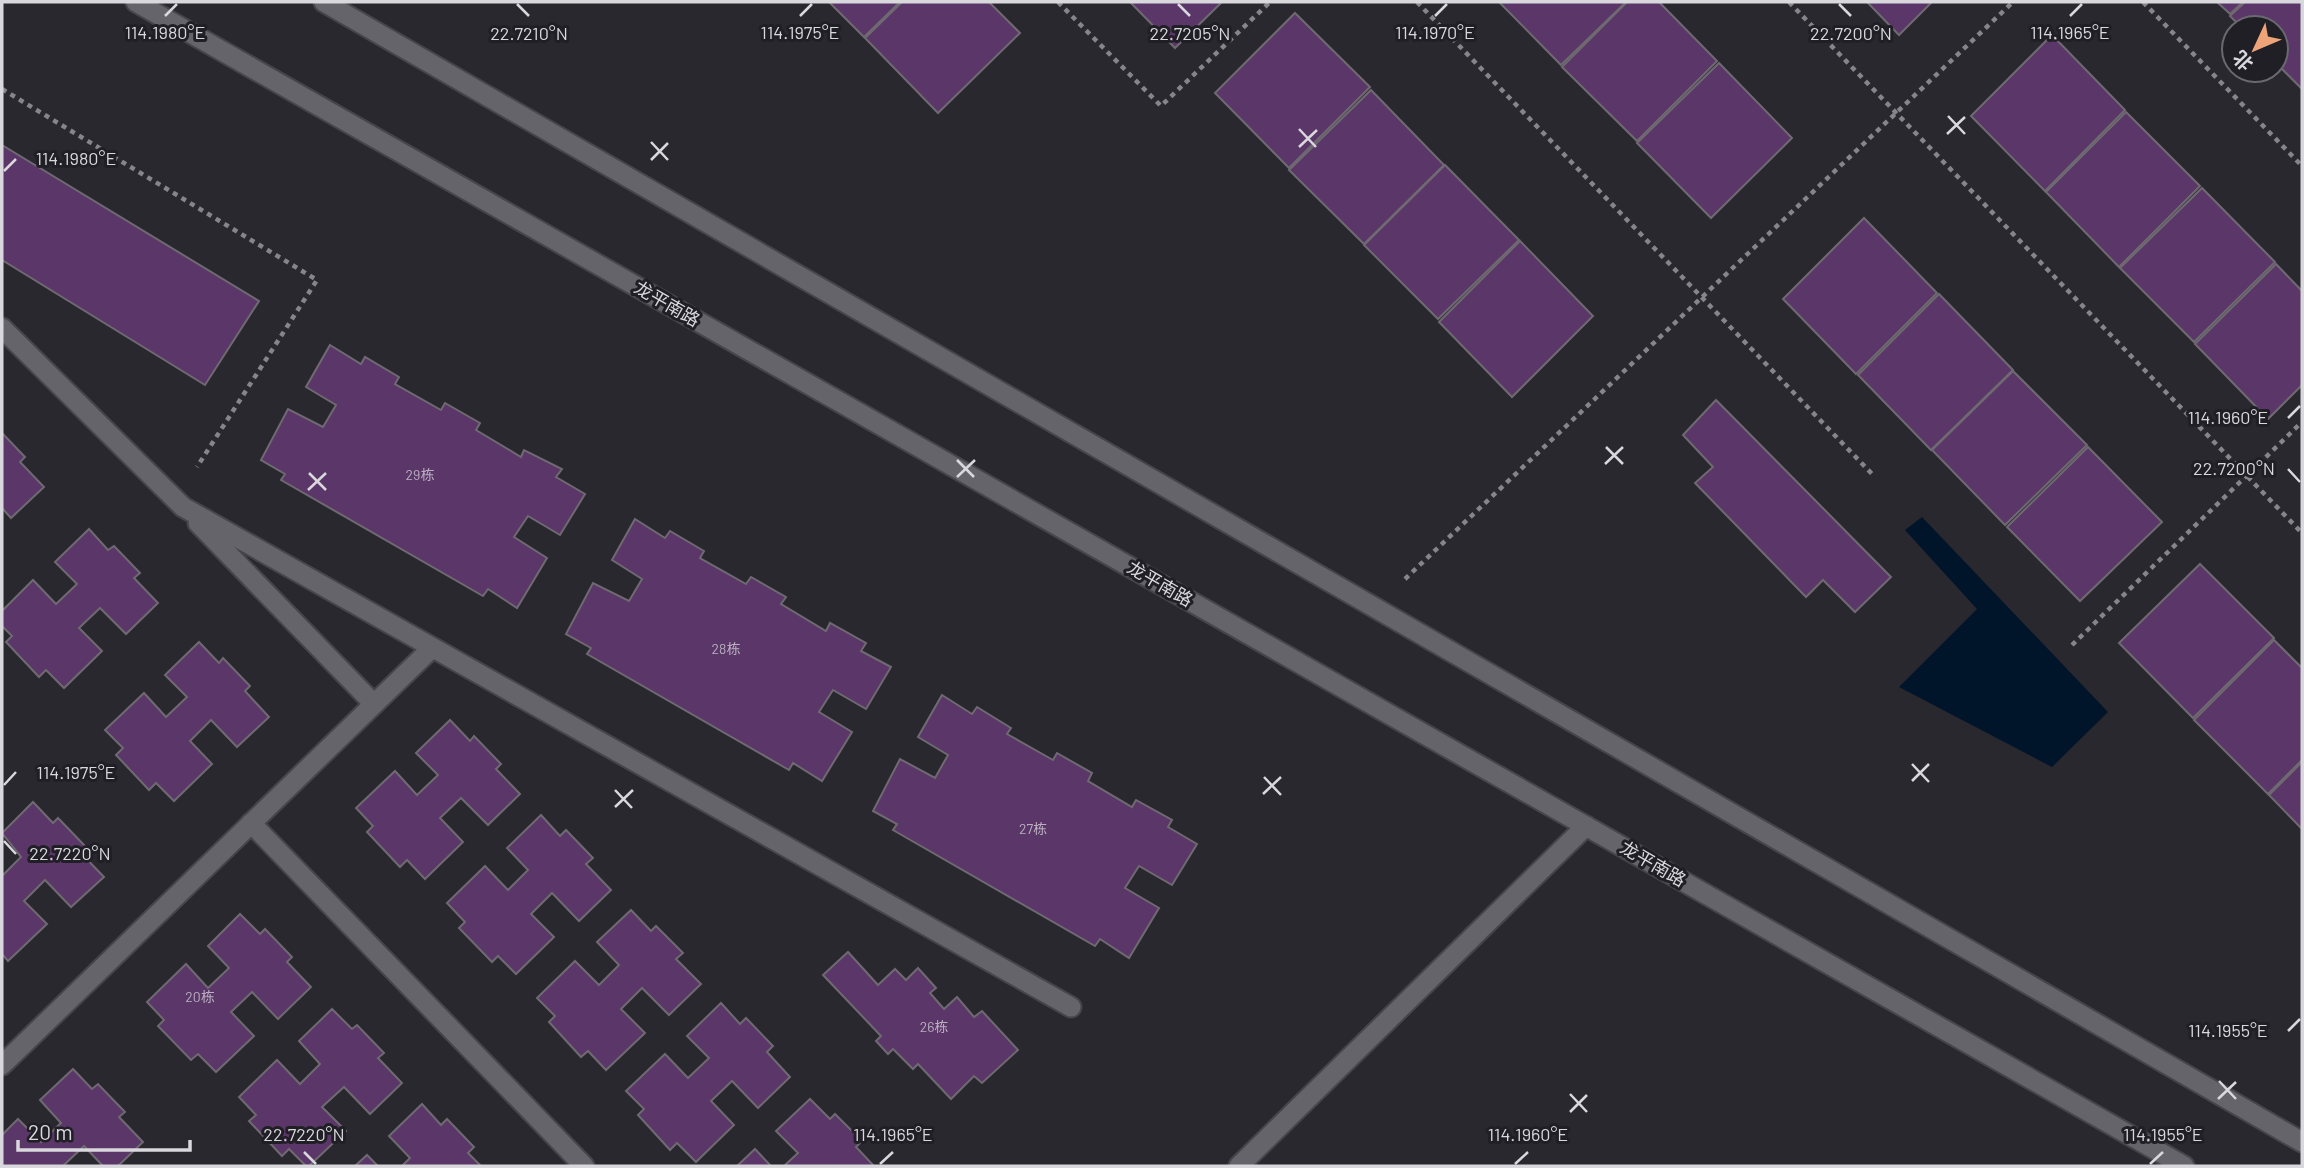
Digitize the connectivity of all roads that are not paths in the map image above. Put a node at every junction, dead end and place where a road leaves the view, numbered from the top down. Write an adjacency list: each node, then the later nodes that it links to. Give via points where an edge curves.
1 (136, 2): 8 (street, 龙平南路)
2 (324, 2): 11 (street)
3 (2, 328): 4 (street)
4 (179, 504): 5 (street); 6 (street)
5 (432, 648): 6 (street); 9 (street)
6 (374, 704): 7 (street)
7 (251, 822): 10 (street); 12 (street)
8 (1586, 826): 13 (street); 14 (street, 龙平南路)
9 (1071, 1007)
10 (2, 1065)
11 (2302, 1142)
12 (584, 1166)
13 (1239, 1166)
14 (2184, 1166)

